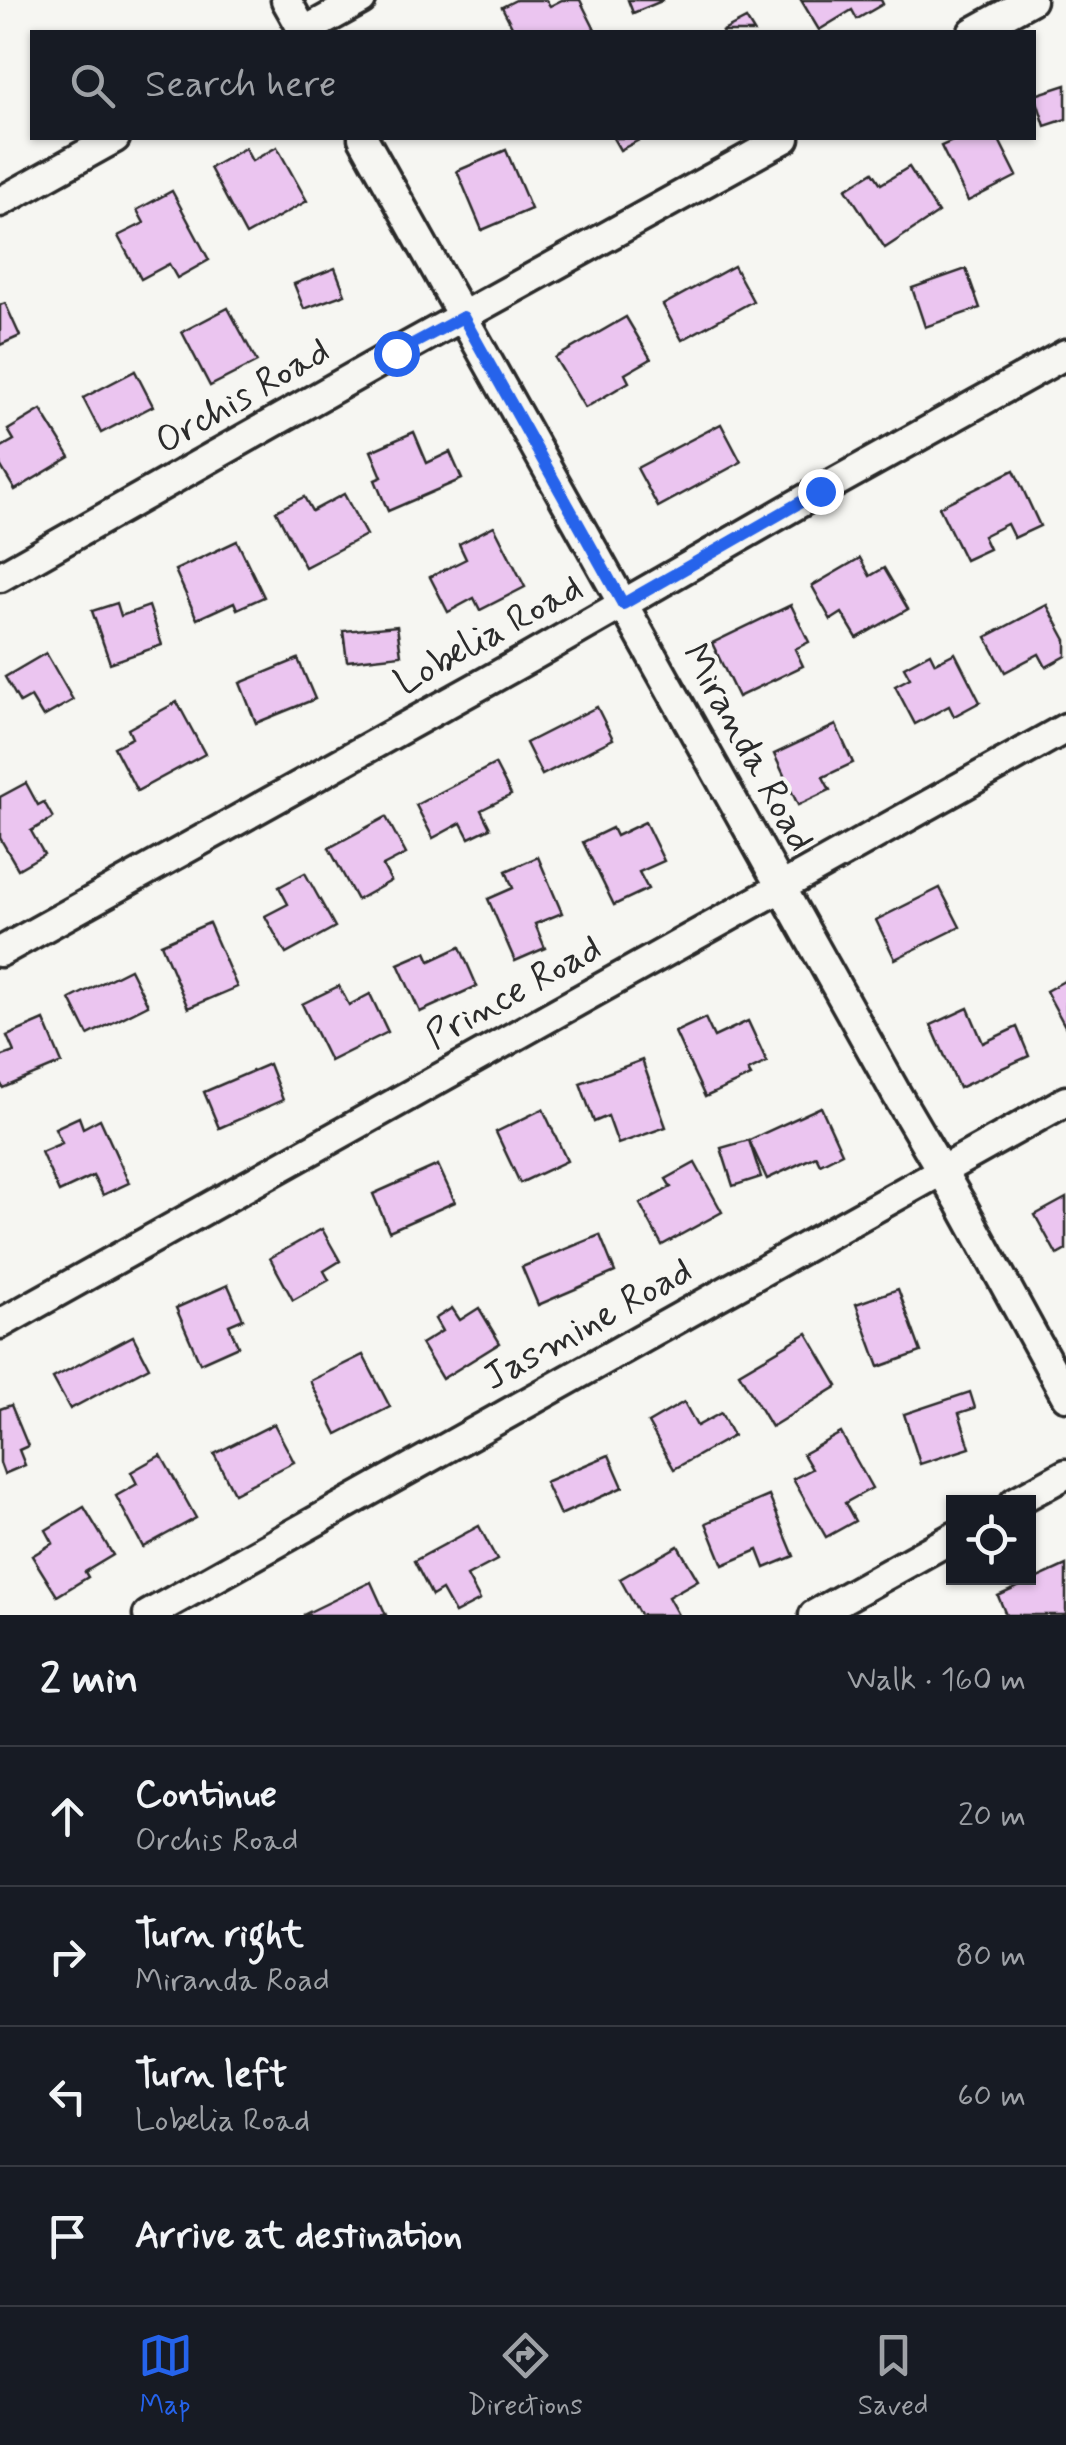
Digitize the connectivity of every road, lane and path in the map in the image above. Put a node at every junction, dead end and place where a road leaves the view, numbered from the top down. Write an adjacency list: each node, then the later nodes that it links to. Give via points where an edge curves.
1 (286, 0): 4 (street)
2 (361, 0): 5 (street)
3 (1032, 0): 6 (street)
4 (303, 30)
5 (308, 30)
6 (977, 30)
7 (112, 140): 10 (street)
8 (364, 140): 11 (street, Miranda Road)
9 (781, 140): 11 (street, Orchis Road)
10 (0, 202)
11 (463, 317): 13 (street, Orchis Road); 14 (street, Miranda Road)
12 (1066, 354): 14 (street, Lobelia Road)
13 (0, 577)
14 (623, 604): 16 (street, Miranda Road); 17 (street, Lobelia Road)
15 (1066, 728): 16 (street, Prince Road)
16 (782, 886): 19 (street, Miranda Road); 20 (street, Prince Road)
17 (0, 952)
18 (1066, 1101): 19 (street, Jasmine Road)
19 (941, 1170): 21 (street, Miranda Road); 25 (street, Jasmine Road)
20 (0, 1324)
21 (1066, 1396)
22 (1066, 1474): 23 (street)
23 (1028, 1495)
24 (946, 1541): 26 (street)
25 (148, 1615)
26 (814, 1615)

